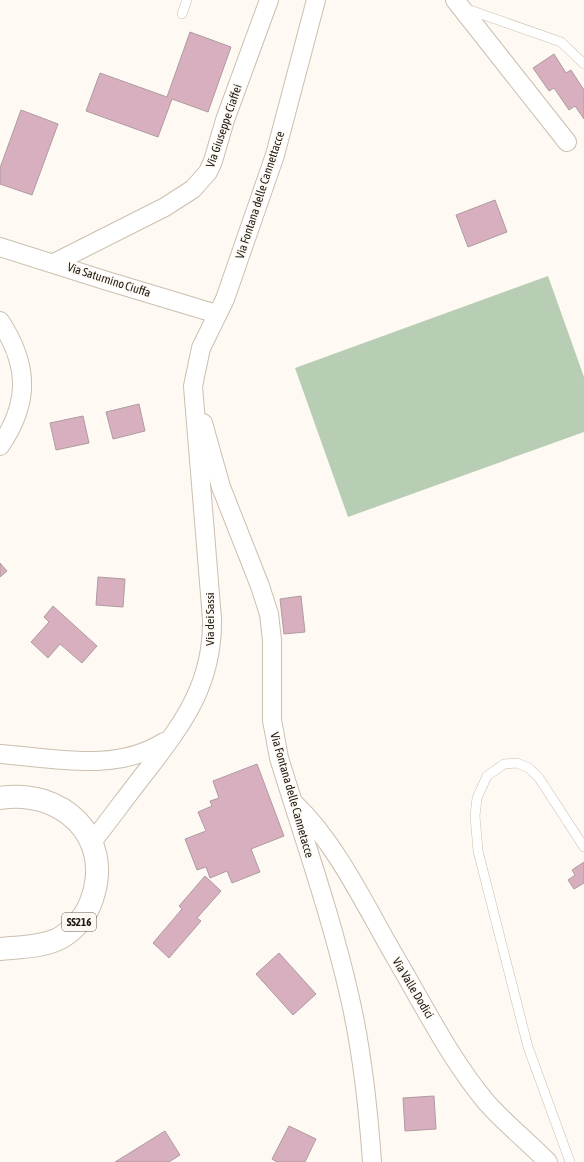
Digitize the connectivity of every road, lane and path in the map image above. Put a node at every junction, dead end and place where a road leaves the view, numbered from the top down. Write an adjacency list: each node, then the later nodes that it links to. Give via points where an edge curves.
1 (187, 0): 5 (lane)
2 (269, 0): 9 (street, Via Giuseppe Ciaffei, via 225,120 214,161 203,178 194,189 165,207)
3 (316, 0): 10 (street, Via Fontana delle Cannettacce, via 274,155)
4 (457, 3): 6 (lane, via 561,42); 7 (street)
5 (182, 14)
6 (584, 64)
7 (566, 142)
8 (0, 247): 9 (street, Via Saturnino Ciuffa)
9 (54, 263): 10 (street, Via Saturnino Ciuffa)
10 (218, 314): 12 (street, Via Fontana delle Cannettacce, via 201,348)
11 (0, 321): 13 (street, via 13,342 23,382 18,411 8,436)
12 (193, 386): 14 (street, Via dei Sassi, via 212,632 210,656 199,690); 17 (street, Via Fontana delle Cannetacce, via 222,487 269,614 274,734)
13 (0, 446)
14 (173, 736): 15 (street, via 148,752 111,761); 18 (street, Via dei Sassi)
15 (0, 754)
16 (0, 798): 18 (main road, SS216, via 25,796 57,806 78,822)
17 (293, 802): 21 (street, Via Fontana delle Cannetacce, via 349,993 364,1076); 22 (street, Via Valle Dodici, via 315,826 335,854 430,1016 475,1087 501,1118)
18 (92, 842): 20 (main road, SS216, via 96,853 97,880 90,903 78,922 67,934 53,941)
19 (584, 847): 23 (lane, via 539,778 529,768 517,763 504,764 487,776 477,798 475,816 478,850 528,1047)
20 (0, 949)
21 (372, 1162)
22 (548, 1162)
23 (570, 1162)

